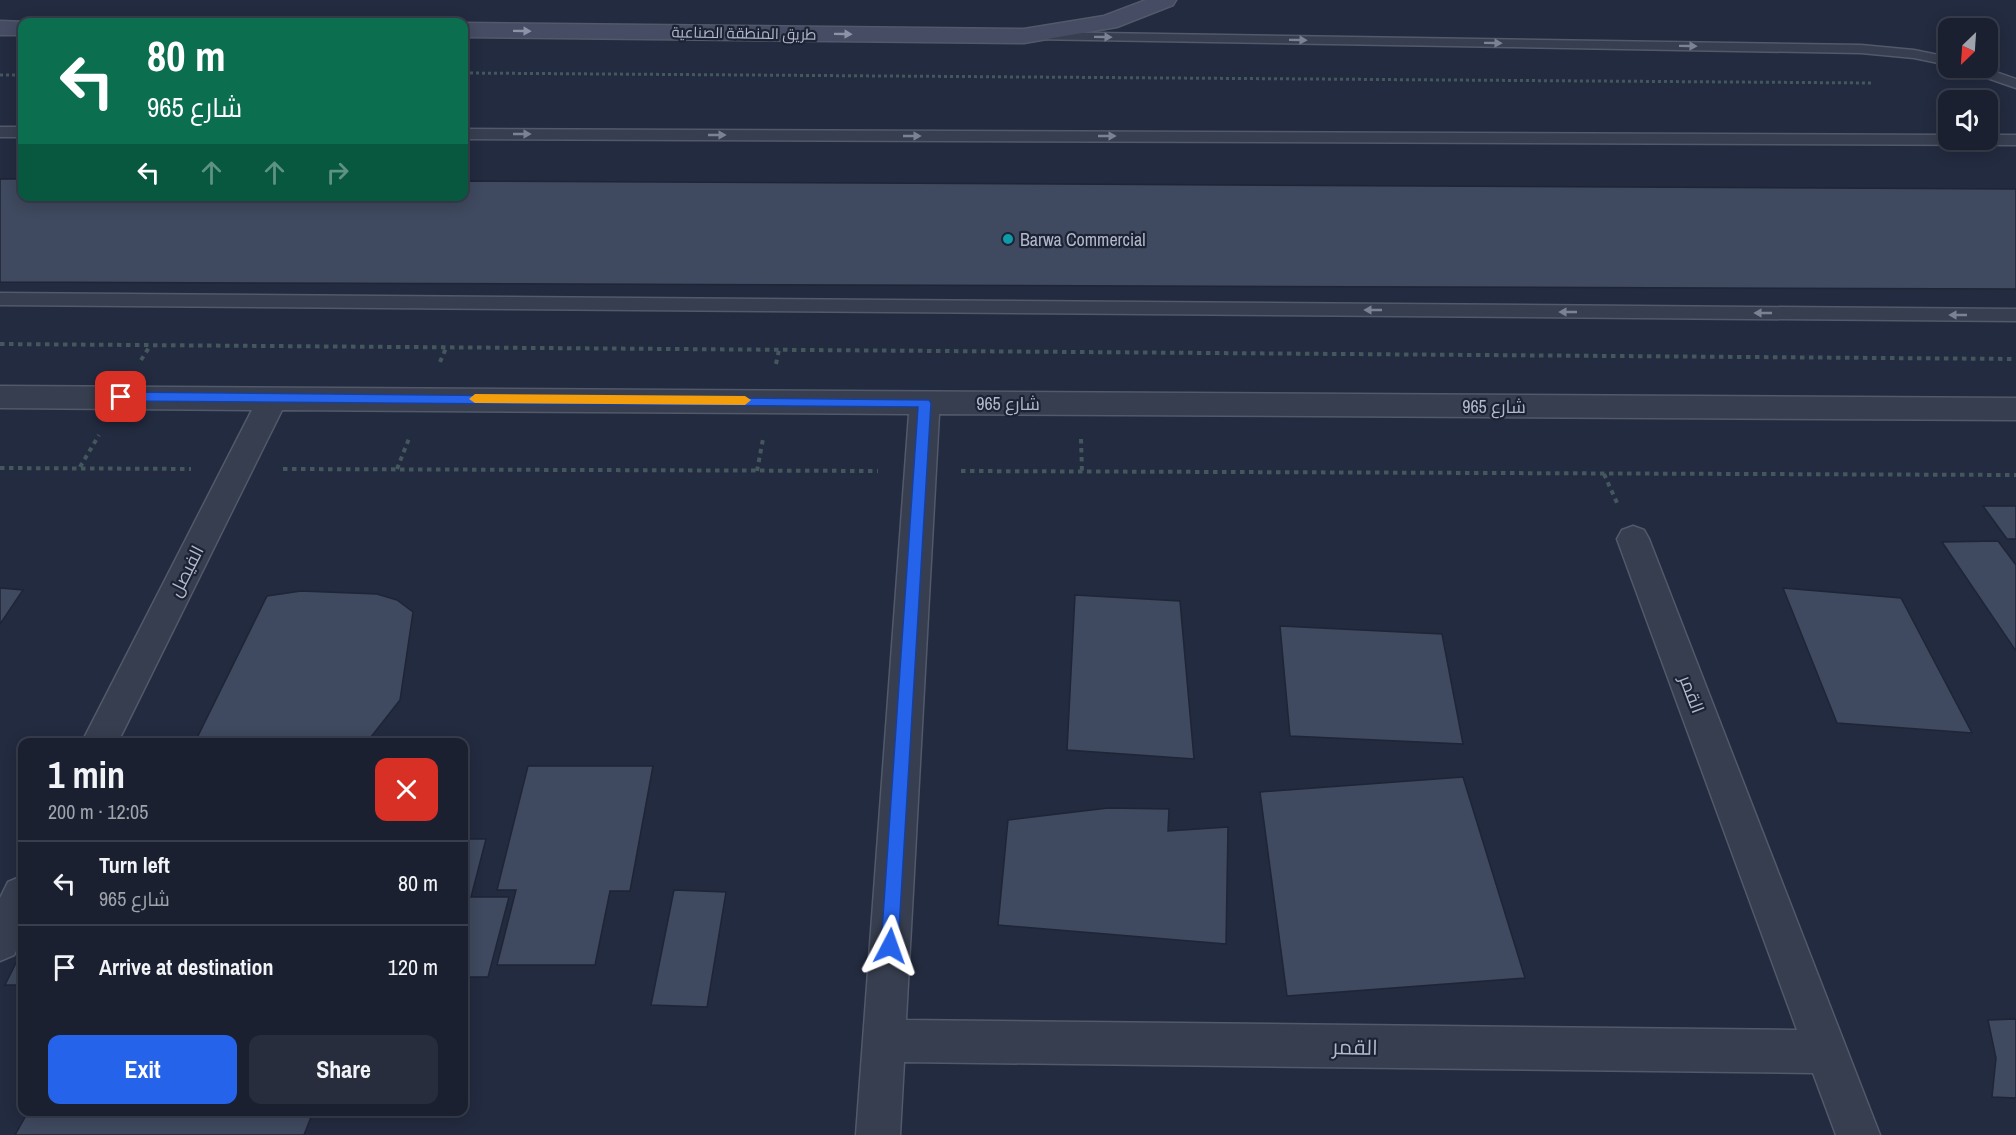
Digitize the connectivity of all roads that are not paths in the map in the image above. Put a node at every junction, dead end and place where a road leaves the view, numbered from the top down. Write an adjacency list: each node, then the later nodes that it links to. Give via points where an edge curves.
1 (1165, 0): 3 (street, طريق المنطقة الصناعية, via 1109,22)
2 (468, 30): 3 (street, طريق المنطقة الصناعية, one-way to 3)
3 (1024, 36): 4 (lane, one-way to 4, via 1861,49)
4 (1938, 59)
5 (1998, 77): 6 (lane)
6 (2016, 84)
7 (0, 132): 8 (lane)
8 (18, 132)
9 (468, 134): 10 (lane, one-way to 10)
10 (2016, 140)
11 (0, 299): 12 (lane, one-way to 11)
12 (2016, 315)
13 (0, 397): 14 (street, شارع 965)
14 (272, 399): 15 (street, شارع 965); 18 (street, الفيصل)
15 (924, 403): 16 (street, شارع 965); 21 (street)
16 (2016, 409)
17 (1633, 539): 22 (street, القمر)
18 (102, 738)
19 (18, 904): 20 (street)
20 (0, 941)
21 (884, 1041): 22 (street, القمر); 23 (street)
22 (1826, 1052): 24 (street, القمر)
23 (878, 1135)
24 (1858, 1135)

